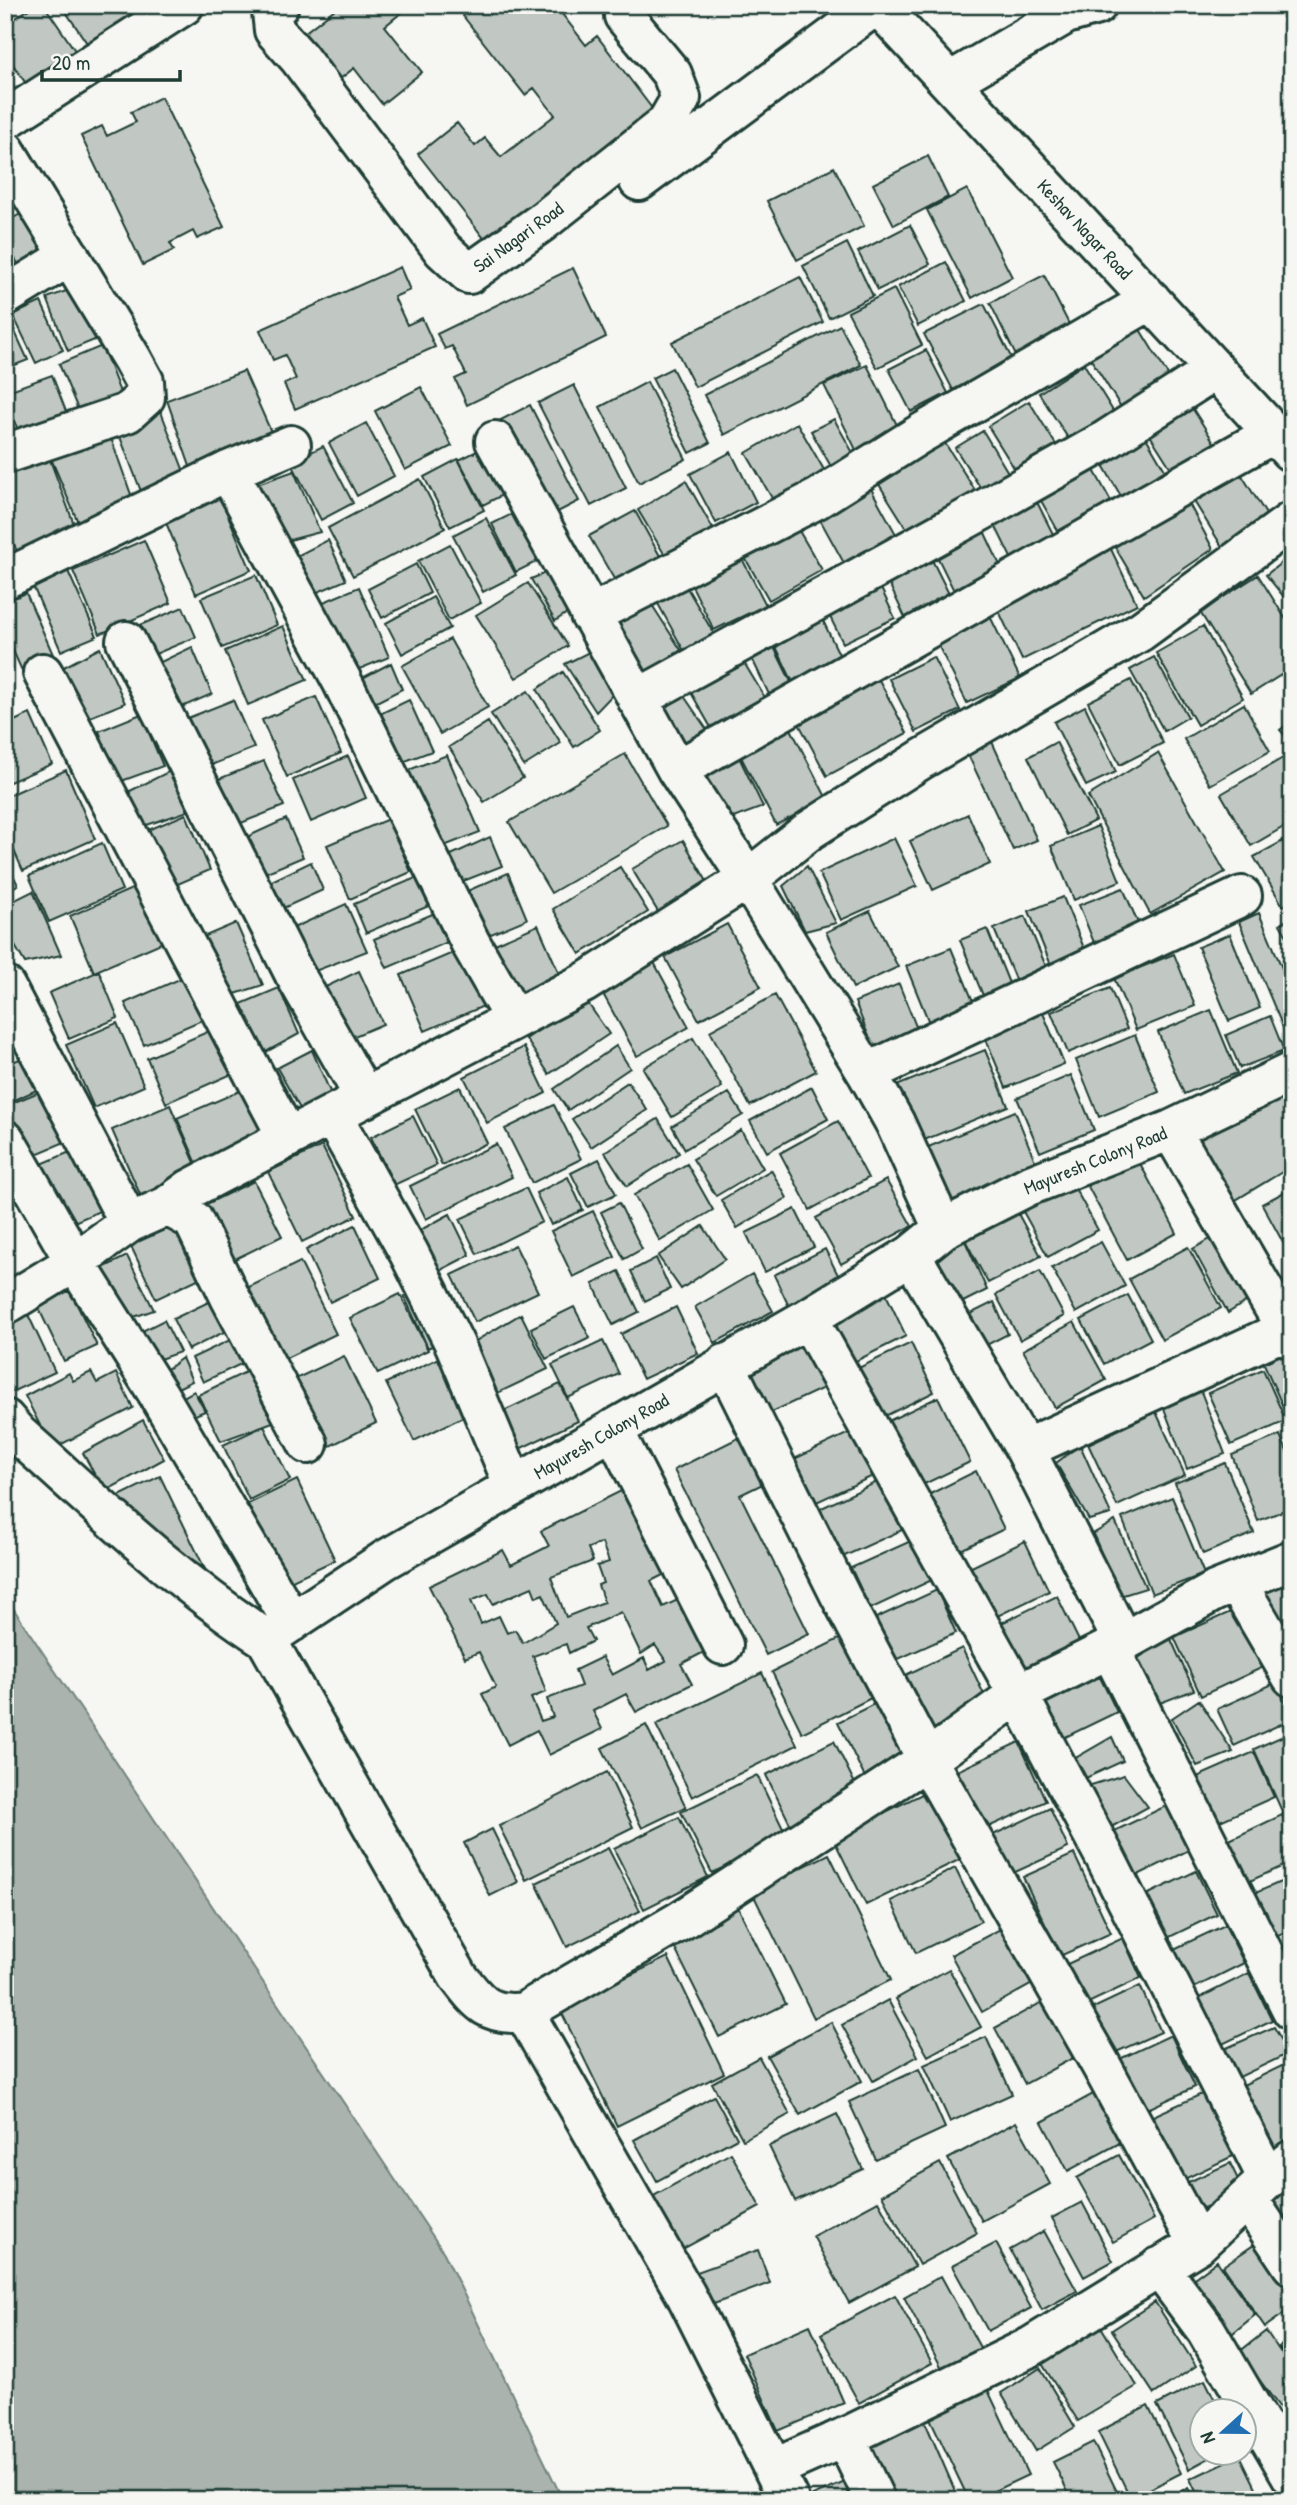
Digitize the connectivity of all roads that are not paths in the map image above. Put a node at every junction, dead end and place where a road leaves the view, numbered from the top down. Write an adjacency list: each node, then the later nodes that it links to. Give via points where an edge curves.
1 (184, 5): 7 (street)
2 (279, 5): 5 (street, Sai Nagari Road, via 272,12 274,30 443,250 469,274 666,124 681,98 672,74)
3 (877, 5): 6 (street, Keshav Nagar Road); 9 (street)
4 (1097, 5): 6 (street, via 1066,14)
5 (625, 9)
6 (950, 82): 12 (street, Keshav Nagar Road)
7 (5, 121)
8 (5, 150): 10 (street)
9 (639, 181)
10 (70, 256): 11 (street); 17 (street, via 144,381 145,397 127,412)
11 (5, 296)
12 (1152, 300): 13 (street, Keshav Nagar Road); 21 (street, via 817,499)
13 (1215, 370): 15 (street, Keshav Nagar Road); 24 (street, via 994,505)
14 (495, 441): 21 (street)
15 (1283, 443): 25 (street)
16 (291, 445): 18 (street)
17 (5, 454)
18 (228, 471): 20 (street); 29 (street, via 342,681 471,944)
19 (1292, 521): 26 (street, via 1141,631 911,766 810,830)
20 (5, 579)
21 (590, 615): 24 (street)
22 (126, 641): 32 (street, via 294,973)
23 (43, 673): 34 (street)
24 (637, 699): 25 (street)
25 (677, 770): 26 (street)
26 (748, 879): 29 (street, via 584,983); 31 (street)
27 (1242, 896): 31 (street)
28 (5, 986): 37 (street)
29 (514, 1019): 32 (street)
30 (1292, 1072): 33 (street, Mayuresh Colony Road)
31 (867, 1073): 38 (street)
32 (349, 1106): 34 (street); 49 (street, via 409,1253 455,1345)
33 (1171, 1130): 38 (street, Mayuresh Colony Road, via 1028,1186); 43 (street)
34 (287, 1137): 36 (street)
35 (5, 1140): 40 (street)
36 (167, 1206): 37 (street); 47 (street, via 193,1220)
37 (128, 1223): 40 (street)
38 (943, 1229): 39 (street, Mayuresh Colony Road)
39 (911, 1255): 42 (street, Mayuresh Colony Road); 48 (street)
40 (75, 1262): 41 (street); 52 (street, via 158,1394)
41 (5, 1306)
42 (808, 1318): 44 (street, Mayuresh Colony Road); 56 (street)
43 (1290, 1332): 48 (street)
44 (725, 1364): 46 (street, Mayuresh Colony Road); 57 (street, via 839,1595)
45 (5, 1419): 52 (street, via 126,1530 229,1615)
46 (613, 1429): 49 (street, Mayuresh Colony Road); 53 (street)
47 (308, 1444)
48 (1025, 1449): 54 (street)
49 (514, 1486): 52 (street, Mayuresh Colony Road, via 385,1560)
50 (1292, 1560): 51 (street)
51 (1237, 1583): 54 (street); 55 (street)
52 (279, 1631): 59 (street, via 458,1976 479,2003 507,2014)
53 (723, 1645)
54 (1117, 1645): 56 (street); 58 (street)
55 (1292, 1677)
56 (1018, 1694): 57 (street); 60 (street)
57 (928, 1760): 59 (street, via 680,1921); 61 (street)
58 (1292, 2010)
59 (524, 2012): 66 (street, via 686,2295)
60 (1269, 2179): 61 (street); 62 (street)
61 (1198, 2244): 63 (street)
62 (1292, 2265)
63 (1159, 2267): 64 (street, via 1032,2346); 65 (street, via 1206,2330)
64 (845, 2437): 66 (street); 67 (street)
65 (1292, 2477)
66 (782, 2484)
67 (876, 2500)

